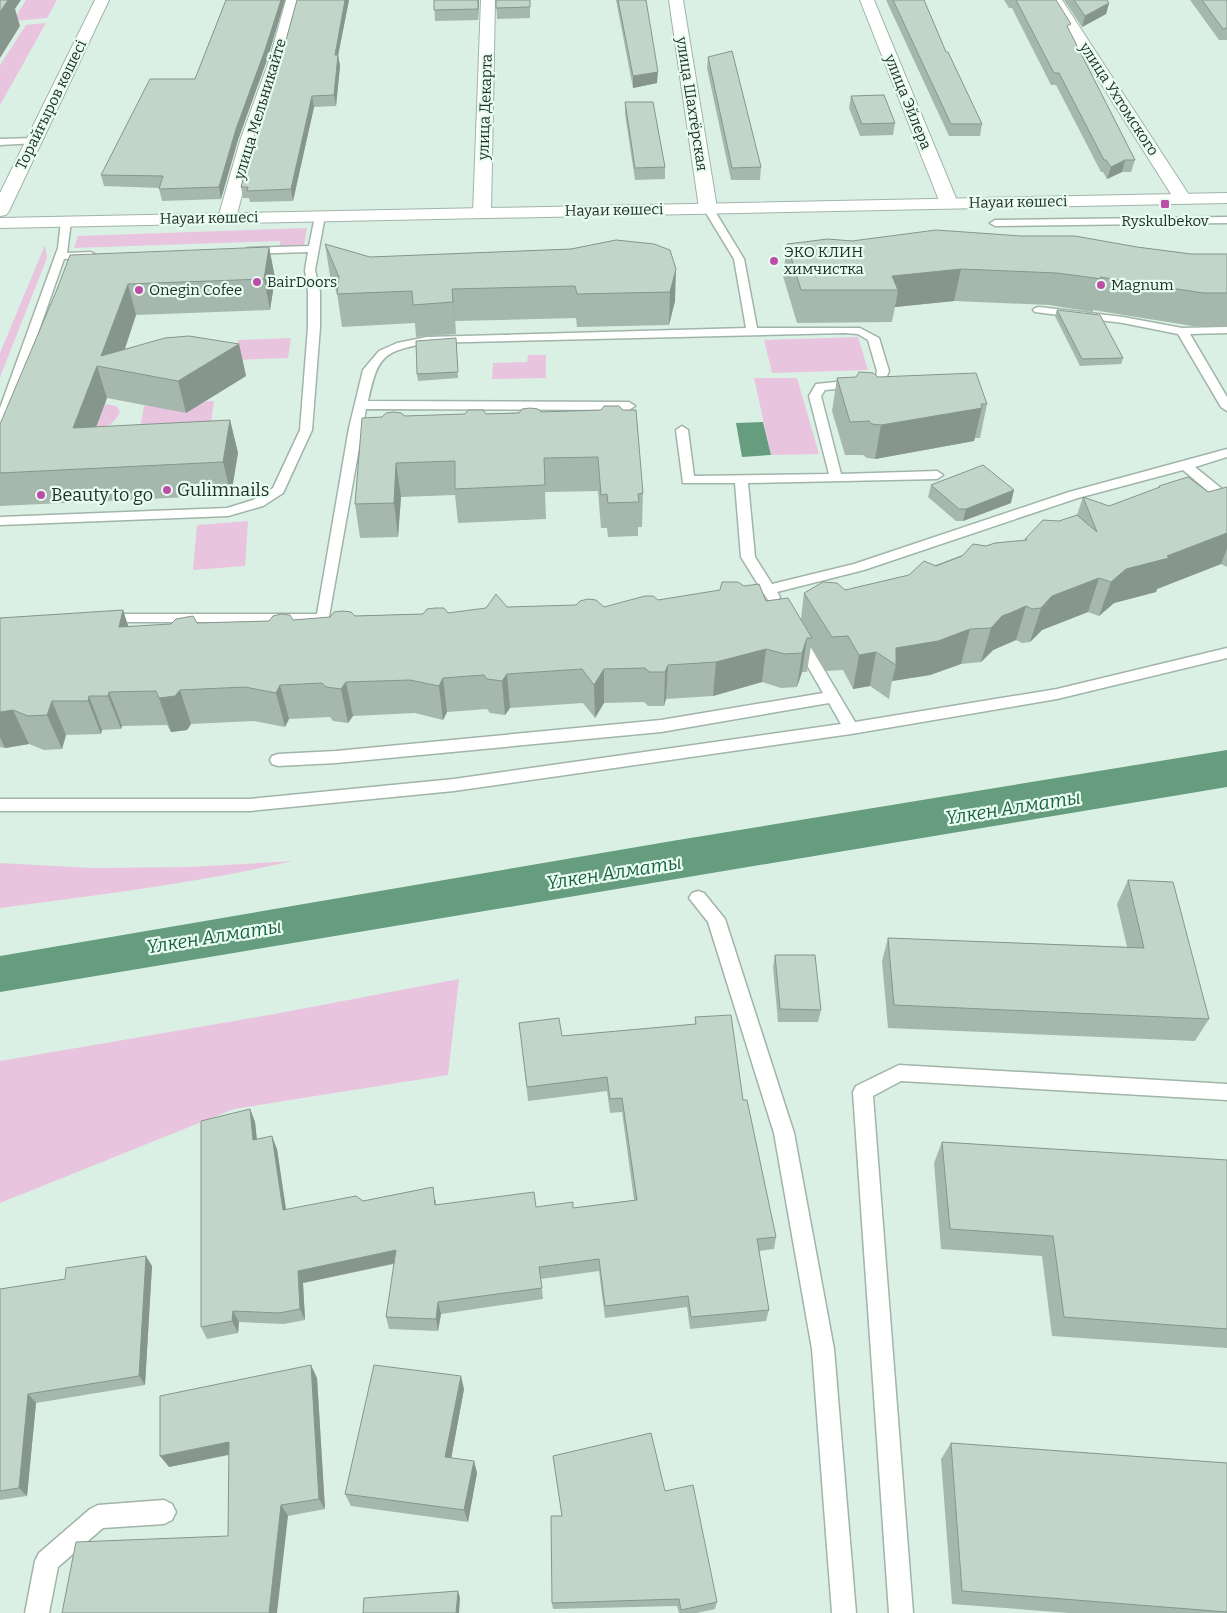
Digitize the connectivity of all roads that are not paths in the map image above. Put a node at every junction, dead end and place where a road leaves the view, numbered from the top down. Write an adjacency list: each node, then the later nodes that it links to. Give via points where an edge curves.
1 (102, 0): 7 (street, Торайғыров көшесі)
2 (293, 0): 16 (street, улица Мельникайте)
3 (488, 0): 14 (street, улица Декарта)
4 (676, 0): 12 (street, улица Шахтёрская)
5 (867, 0): 11 (street, улица Эйлера)
6 (1055, 0): 9 (street, улица Ухтомского)
7 (34, 141): 8 (lane); 13 (street, Торайғыров көшесі)
8 (0, 142)
9 (1182, 198): 10 (street, Науаи көшесі); 11 (street, Науаи көшесі)
10 (1227, 198)
11 (949, 203): 12 (street, Науаи көшесі)
12 (708, 208): 14 (street, Науаи көшесі); 27 (lane, via 739,259)
13 (0, 211)
14 (482, 214): 15 (street, Науаи көшесі)
15 (320, 216): 16 (street, Науаи көшесі); 21 (lane)
16 (227, 218): 18 (street, Науаи көшесі)
17 (1227, 220): 20 (lane)
18 (66, 221): 19 (street, Науаи көшесі); 24 (lane)
19 (0, 223)
20 (995, 224)
21 (314, 249): 22 (lane); 40 (lane, via 310,270 314,327 306,430 278,490 258,504 228,512)
22 (235, 251)
23 (102, 255): 24 (lane)
24 (60, 256): 32 (lane)
25 (1039, 310): 28 (lane)
26 (1227, 330): 28 (lane)
27 (752, 331): 29 (lane, via 401,345 383,353 369,370); 37 (lane, via 860,331 873,338 883,371 881,378 872,383 820,387 815,396)
28 (1182, 331): 31 (lane)
29 (361, 405): 30 (lane); 44 (lane, via 328,619)
30 (629, 406)
31 (1227, 407)
32 (0, 425)
33 (682, 430): 38 (lane, via 688,480)
34 (1227, 453): 35 (lane)
35 (1186, 466): 39 (lane); 41 (lane, via 1054,502 950,538)
36 (937, 475): 37 (lane)
37 (836, 478): 38 (lane)
38 (741, 479): 41 (lane, via 748,556)
39 (1227, 500)
40 (0, 521)
41 (769, 590): 42 (lane); 43 (lane)
42 (722, 597)
43 (779, 606)
44 (93, 619)
45 (789, 623): 47 (lane)
46 (1227, 653): 48 (lane, via 1056,694)
47 (832, 697): 48 (lane); 49 (lane, via 661,726)
48 (851, 728): 50 (lane, via 454,785 250,805)
49 (278, 760)
50 (0, 805)
51 (698, 898): 55 (lane, via 716,919 784,1133 823,1350)
52 (1227, 1092): 56 (lane, via 899,1072 863,1092)
53 (164, 1512): 54 (lane, via 98,1517 47,1561)
54 (37, 1613)
55 (844, 1613)
56 (900, 1613)

